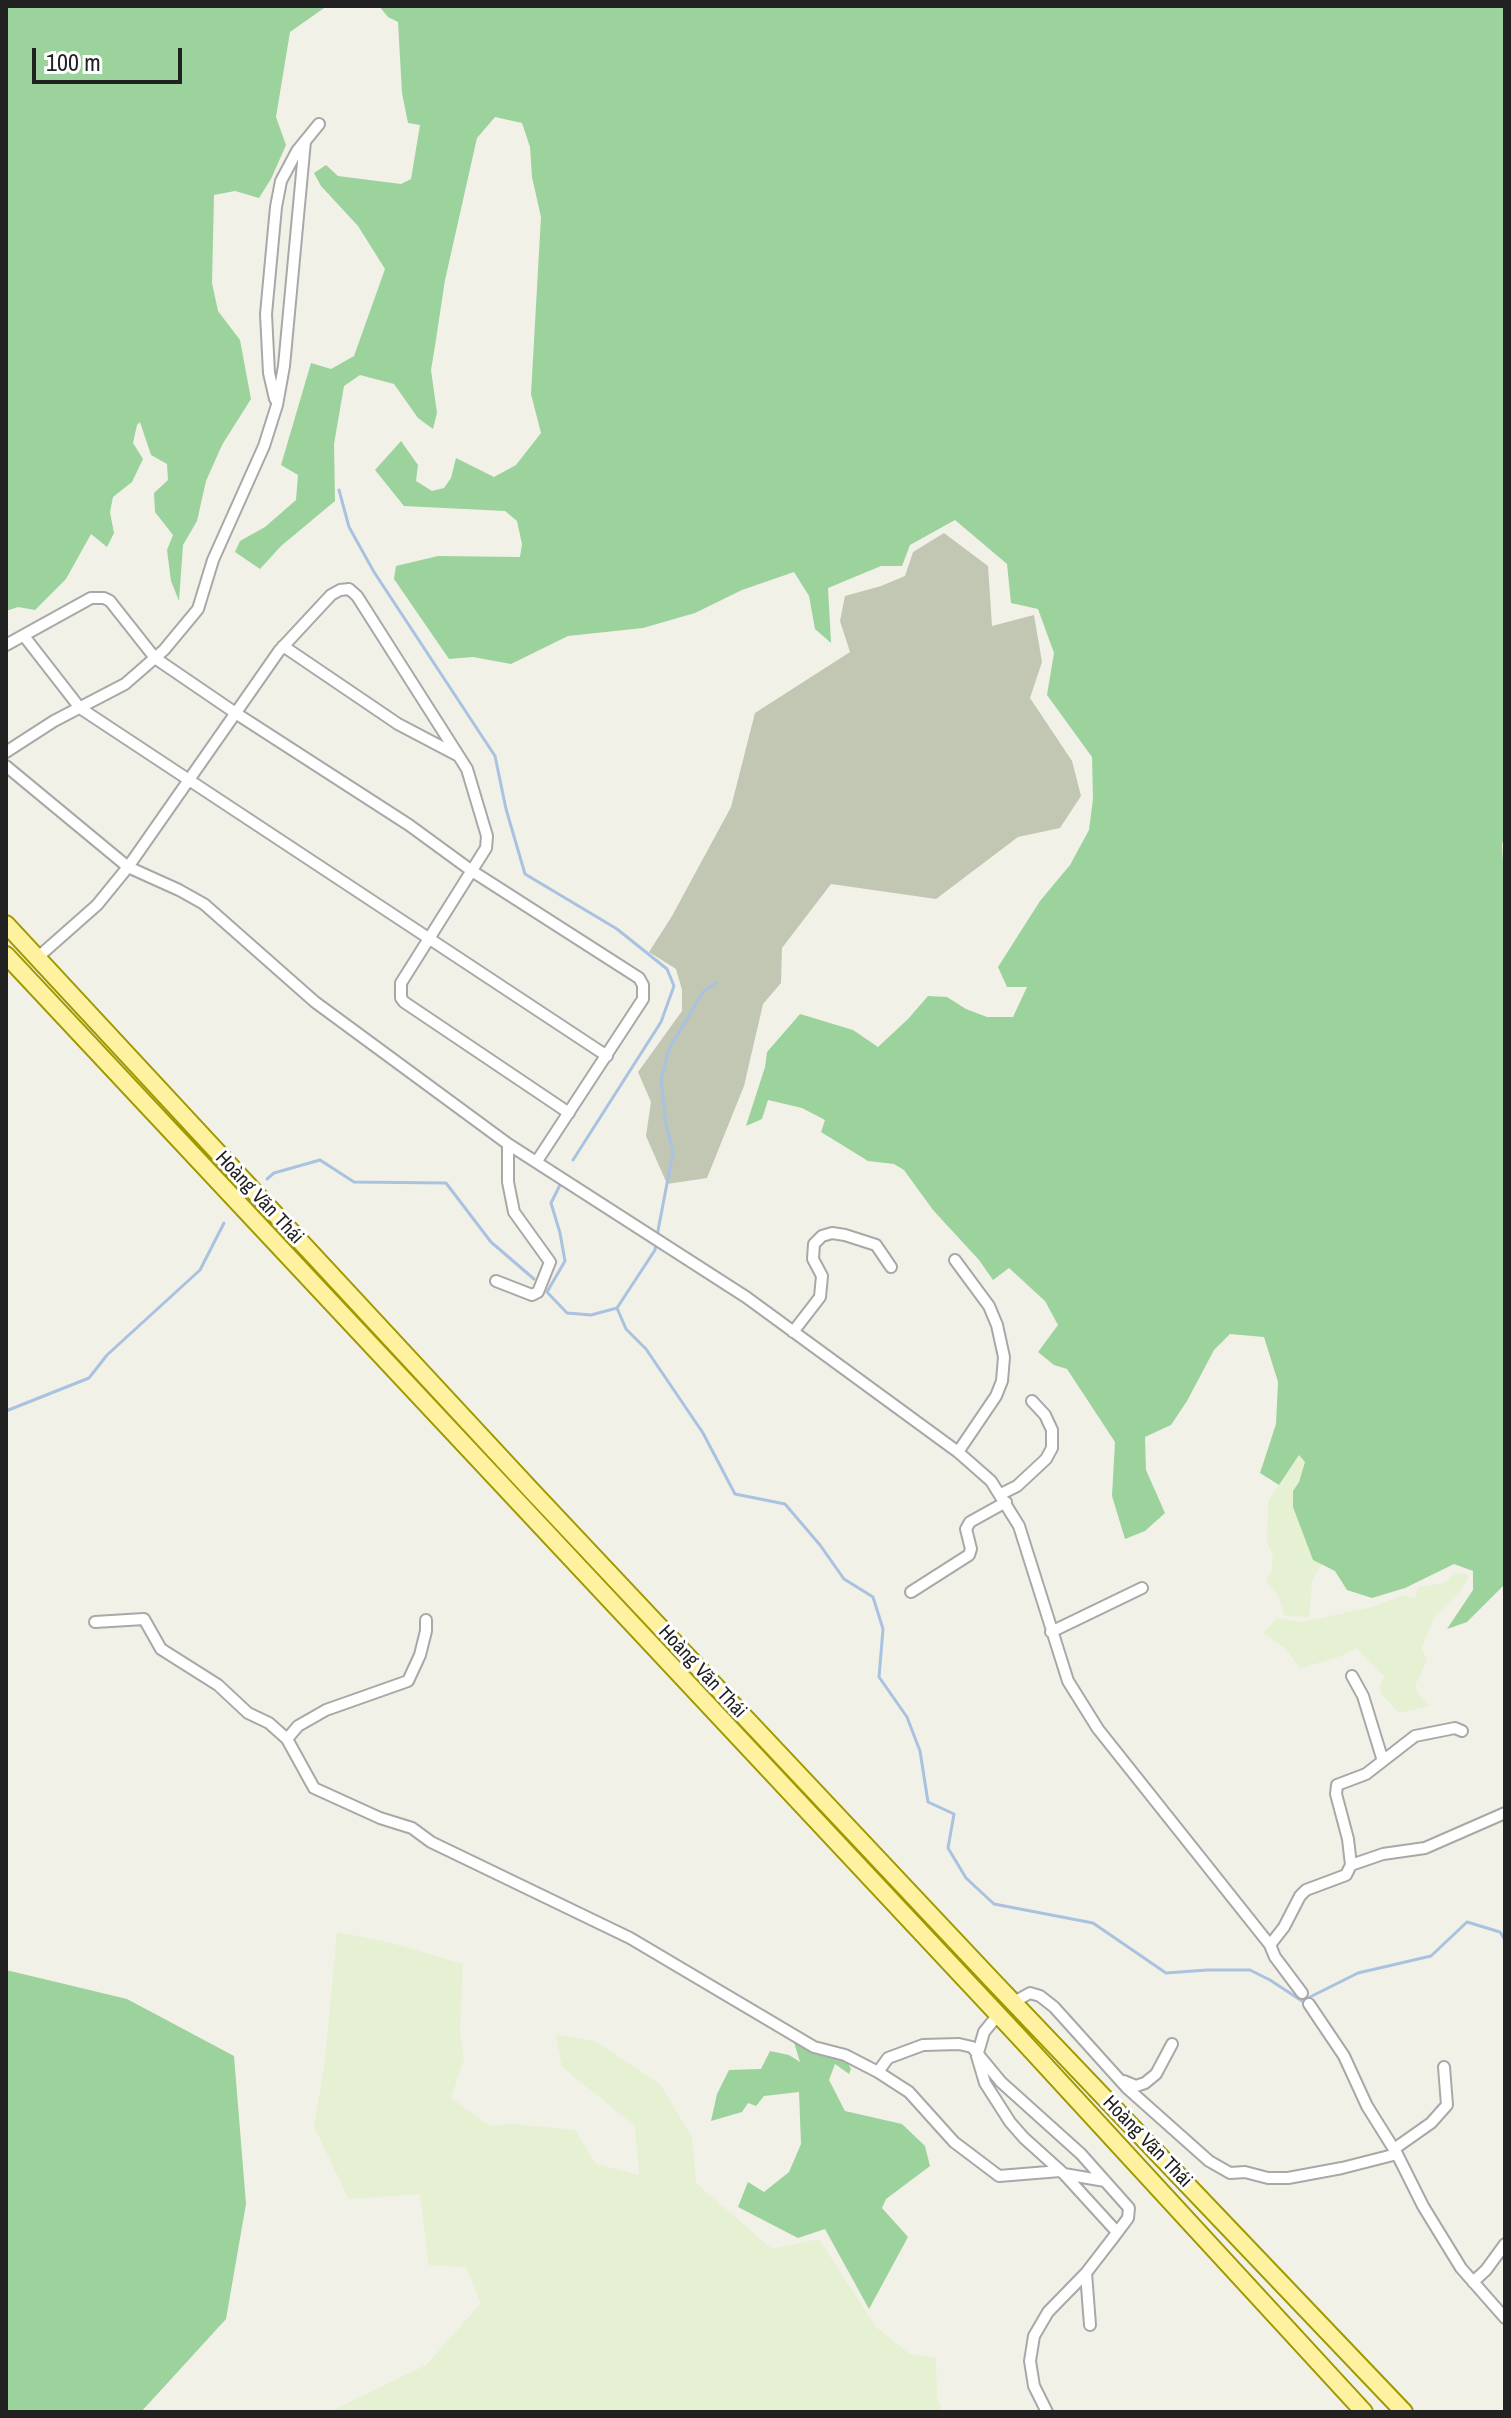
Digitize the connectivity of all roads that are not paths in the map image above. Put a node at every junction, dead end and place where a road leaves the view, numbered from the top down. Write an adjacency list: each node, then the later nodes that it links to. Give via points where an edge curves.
1 (319, 124): 2 (street)
2 (305, 141): 3 (street); 3 (street, via 281,181 272,238 266,314 269,373)
3 (277, 405): 7 (street, via 198,609)
4 (24, 636): 5 (street); 7 (street, via 91,598 104,598); 8 (street)
5 (6, 645)
6 (283, 646): 9 (street); 11 (street, via 398,724); 11 (street, via 331,595 349,589)
7 (155, 658): 8 (street, via 125,684); 9 (street)
8 (80, 708): 10 (street); 13 (street)
9 (237, 714): 13 (street); 15 (street)
10 (6, 752)
11 (459, 756): 15 (street, via 487,836)
12 (6, 766): 14 (street)
13 (189, 782): 14 (street); 17 (street)
14 (128, 867): 19 (street, via 97,905); 23 (street, via 204,904 315,1002)
15 (472, 871): 17 (street); 21 (street, via 639,978 643,999)
16 (6, 924): 19 (main road, Hoàng Văn Thái)
17 (428, 940): 21 (street); 22 (street, via 401,983 404,1002)
18 (6, 955): 20 (main road, Hoàng Văn Thái)
19 (37, 958): 20 (main road); 45 (main road, Hoàng Văn Thái)
20 (22, 972): 47 (main road, Hoàng Văn Thái)
21 (607, 1056): 22 (street)
22 (569, 1113): 24 (street)
23 (508, 1144): 24 (street); 27 (street, via 514,1212 550,1268 532,1295)
24 (537, 1161): 28 (street)
25 (955, 1260): 30 (street, via 989,1306 1004,1357 996,1396)
26 (891, 1267): 28 (street, via 876,1245 845,1235 822,1236 814,1244 813,1259 822,1276 820,1297)
27 (496, 1281)
28 (793, 1332): 30 (street)
29 (1032, 1401): 31 (street, via 1048,1422 1052,1448)
30 (958, 1452): 31 (street)
31 (1003, 1498): 33 (street, via 970,1522 969,1555); 36 (street, via 1019,1526)
32 (1142, 1588): 36 (street)
33 (911, 1592)
34 (426, 1620): 39 (street, via 420,1655 408,1681 326,1710)
35 (95, 1622): 39 (street, via 144,1619 161,1649)
36 (1051, 1632): 43 (street, via 1068,1681 1098,1729)
37 (1352, 1676): 40 (street)
38 (1462, 1731): 40 (street, via 1415,1736)
39 (287, 1739): 52 (street, via 314,1788 412,1828 630,1938 814,2047)
40 (1383, 1761): 42 (street, via 1337,1785)
41 (1505, 1813): 42 (street, via 1425,1848)
42 (1351, 1865): 43 (street, via 1346,1875 1306,1890)
43 (1270, 1945): 44 (street)
44 (1302, 1993)
45 (1014, 2002): 47 (main road); 51 (street, via 1030,1993 1040,1996); 64 (main road, Hoàng Văn Thái)
46 (1309, 2004): 53 (street)
47 (997, 2016): 49 (street, via 984,2032); 63 (main road, Hoàng Văn Thái)
48 (1172, 2044): 51 (street, via 1145,2083 1136,2086)
49 (977, 2056): 52 (street, via 972,2047 959,2044 923,2045 888,2058); 54 (street, via 985,2083 1010,2122); 55 (street)
50 (1444, 2067): 53 (street, via 1447,2105)
51 (1110, 2070): 53 (street, via 1209,2161 1230,2173 1288,2178)
52 (878, 2072): 54 (street, via 909,2092 954,2142 999,2176)
53 (1396, 2152): 59 (street, via 1423,2206)
54 (1062, 2173): 55 (street); 56 (street)
55 (1105, 2181): 56 (street, via 1129,2208)
56 (1116, 2231): 58 (street)
57 (1505, 2244): 59 (street)
58 (1086, 2273): 61 (street); 62 (street, via 1048,2312 1034,2336 1034,2386)
59 (1473, 2282): 60 (street)
60 (1505, 2318)
61 (1090, 2325)
62 (1047, 2412)
63 (1364, 2412)
64 (1404, 2412)

